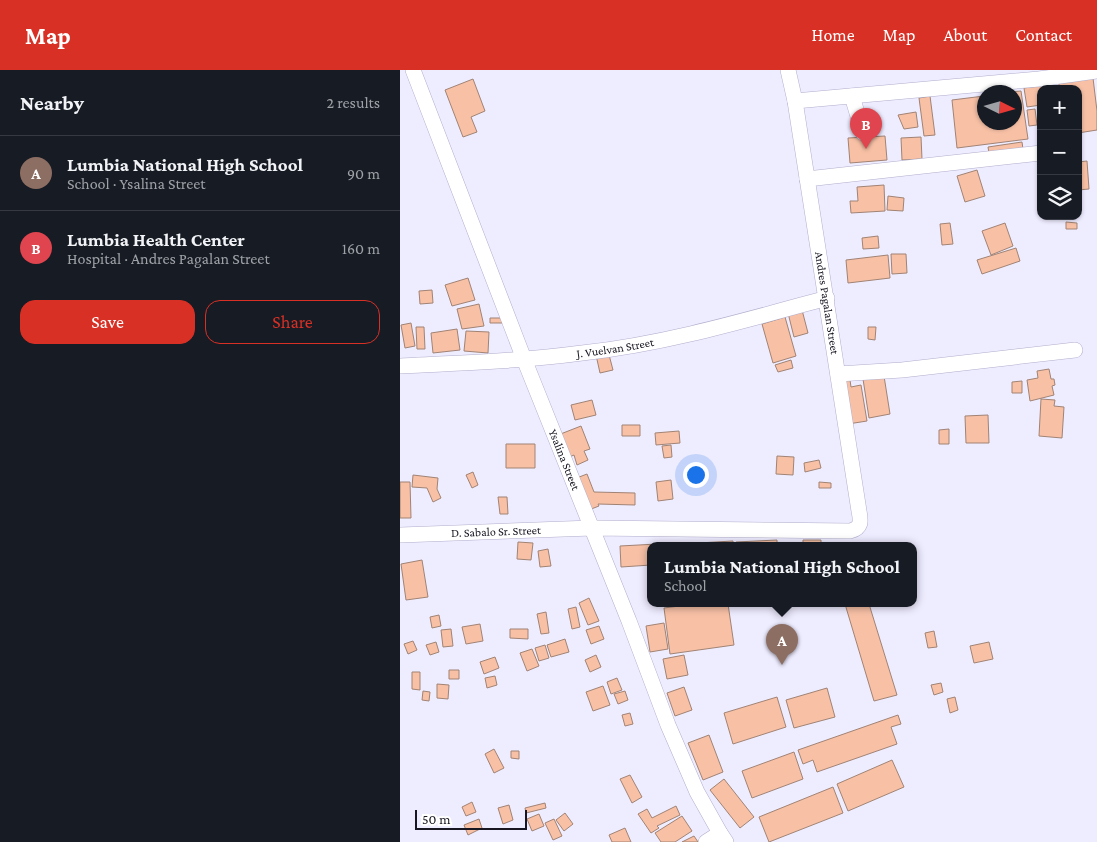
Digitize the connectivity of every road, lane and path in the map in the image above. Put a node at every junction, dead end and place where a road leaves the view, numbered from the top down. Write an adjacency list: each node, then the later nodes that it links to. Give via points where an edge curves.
1 (413, 70): 11 (street, Ysalina Street)
2 (788, 70): 5 (street, Andres Pagalan Street)
3 (1097, 71): 4 (street)
4 (852, 96): 5 (street); 6 (street)
5 (795, 101): 8 (street, Andres Pagalan Street)
6 (863, 133)
7 (1037, 152): 8 (street)
8 (807, 179): 9 (street, Andres Pagalan Street)
9 (826, 298): 11 (street, J. Vuelvan Street, via 652,342); 13 (street, Andres Pagalan Street)
10 (1075, 350): 13 (street)
11 (524, 359): 12 (street, J. Vuelvan Street); 14 (street, Ysalina Street)
12 (400, 366)
13 (838, 374): 15 (street, Andres Pagalan Street, via 861,523 856,530)
14 (592, 528): 15 (street, D. Sabalo Sr. Street); 16 (street, D. Sabalo Sr. Street); 17 (street, Ysalina Street, via 668,725 697,792)
15 (850, 531)
16 (400, 535)
17 (723, 838): 18 (street)
18 (706, 842)

